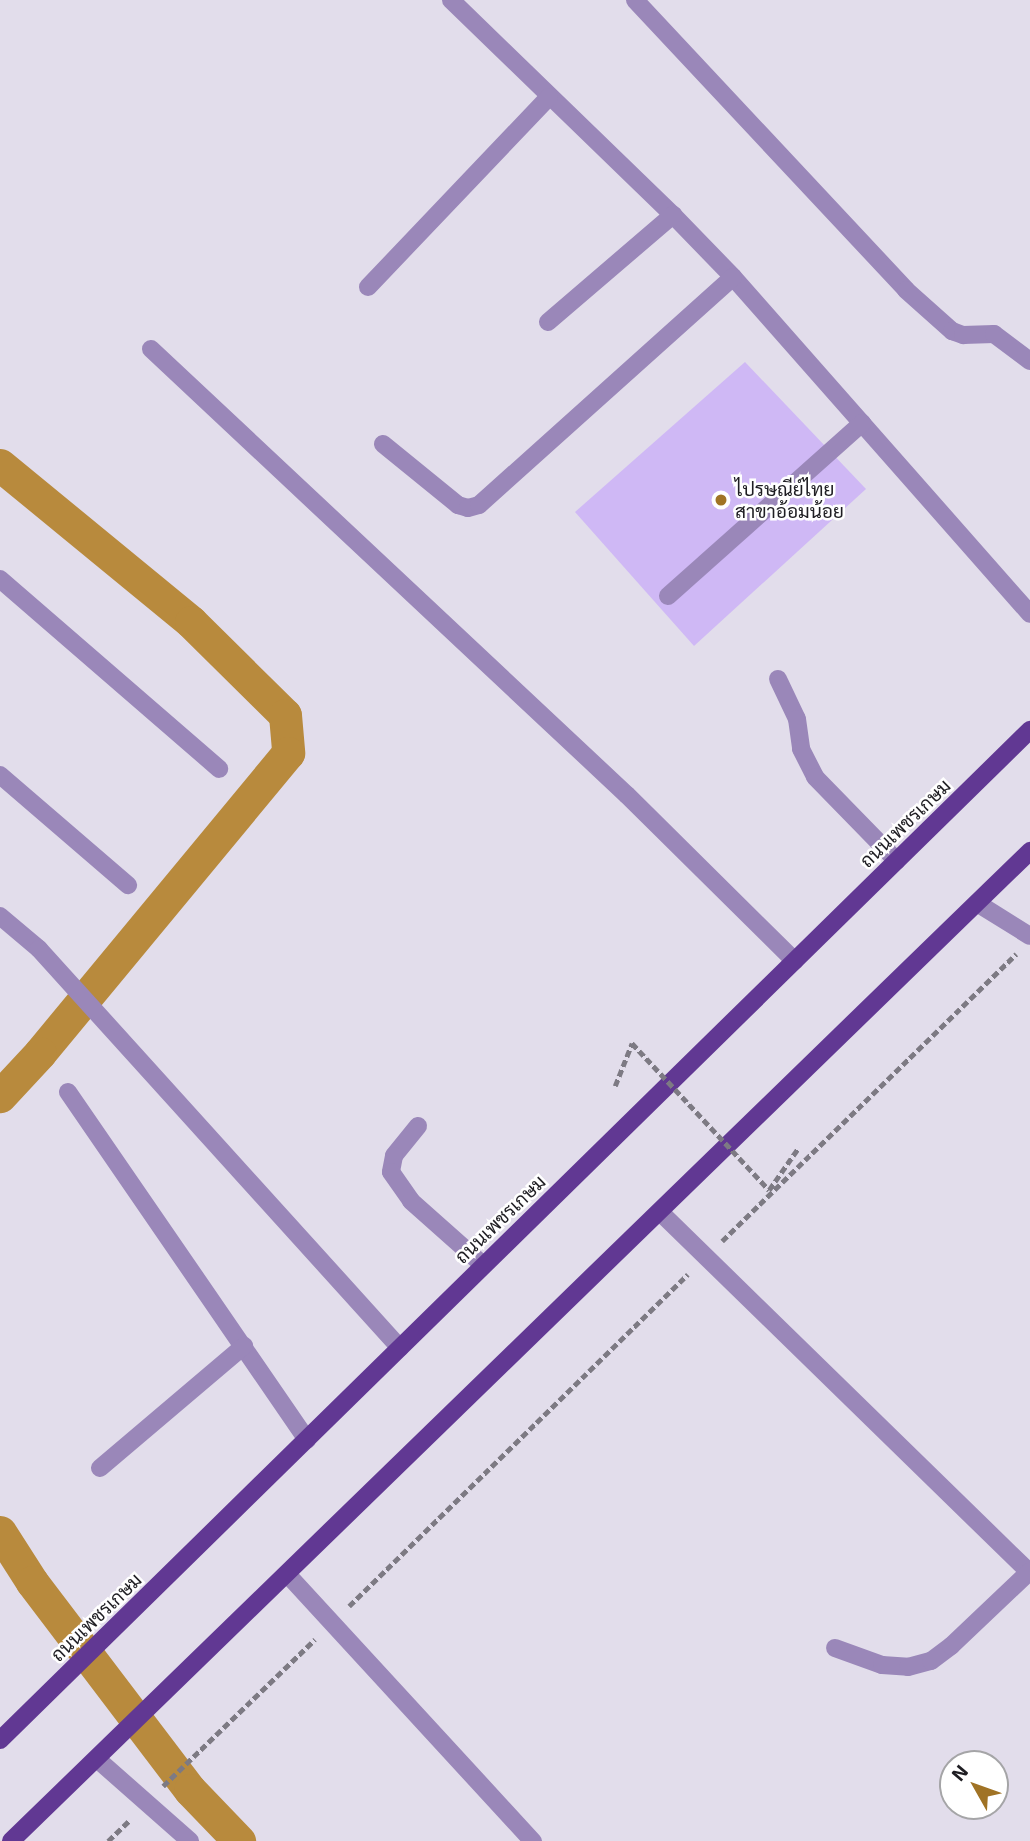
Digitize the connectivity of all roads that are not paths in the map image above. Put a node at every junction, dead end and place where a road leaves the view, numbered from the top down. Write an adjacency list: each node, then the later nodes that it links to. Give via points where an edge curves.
1 (451, 0): 3 (street)
2 (635, 0): 9 (street, via 906,290 952,331 994,334)
3 (549, 97): 4 (street); 6 (street)
4 (673, 215): 5 (street); 7 (street)
5 (733, 277): 10 (street); 11 (street, via 479,505 458,505)
6 (368, 287)
7 (548, 322)
8 (151, 349): 25 (street, via 627,794)
9 (1030, 361)
10 (862, 423): 13 (street); 14 (street)
11 (383, 444)
12 (0, 579): 17 (street)
13 (668, 596)
14 (1030, 614)
15 (778, 679): 20 (street, via 797,719 801,749 816,777)
16 (1030, 730): 20 (main road, ถนนเพชรเกษม)
17 (219, 769)
18 (0, 775): 21 (street)
19 (1030, 851): 22 (main road)
20 (897, 861): 25 (main road, ถนนเพชรเกษม)
21 (128, 885)
22 (977, 903): 24 (street); 28 (main road)
23 (0, 916): 31 (street, via 39,949)
24 (1025, 943)
25 (795, 961): 29 (main road, ถนนเพชรเกษม)
26 (68, 1092): 30 (street)
27 (418, 1126): 29 (street, via 394,1156 391,1172 411,1201)
28 (660, 1212): 34 (street); 35 (main road)
29 (482, 1265): 31 (main road, ถนนเพชรเกษม)
30 (244, 1346): 32 (street); 33 (street)
31 (400, 1348): 32 (main road, ถนนเพชรเกษม)
32 (307, 1440): 37 (main road, ถนนเพชรเกษม)
33 (100, 1468)
34 (1029, 1573): 36 (street, via 931,1661 908,1667 882,1665)
35 (288, 1575): 38 (main road); 41 (street)
36 (835, 1648)
37 (0, 1740)
38 (97, 1759): 39 (main road); 40 (street)
39 (11, 1841)
40 (190, 1841)
41 (533, 1841)

